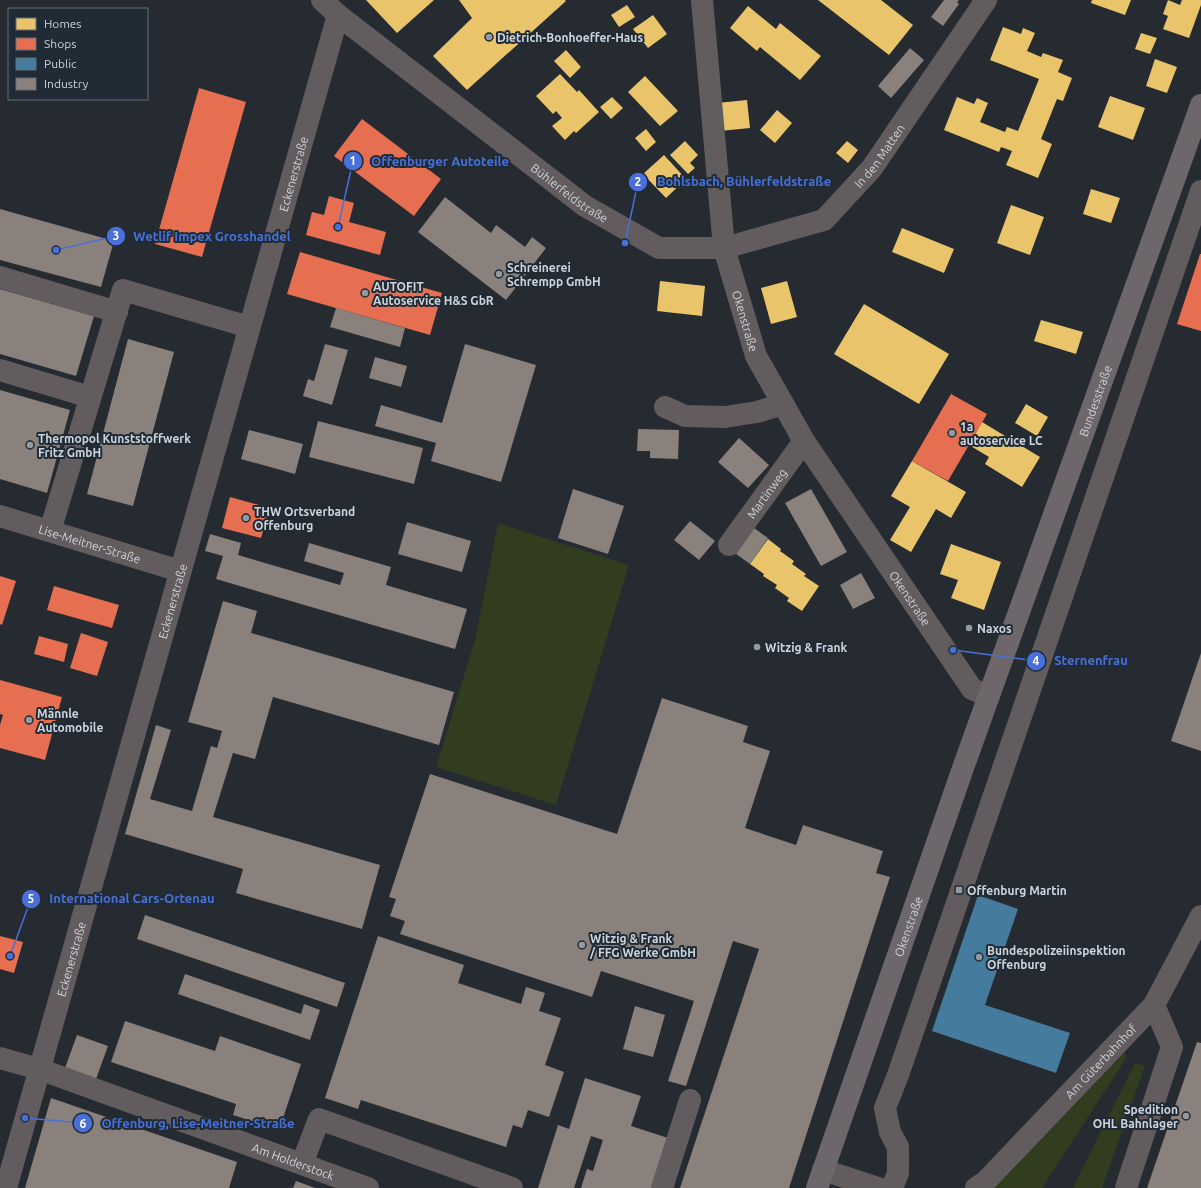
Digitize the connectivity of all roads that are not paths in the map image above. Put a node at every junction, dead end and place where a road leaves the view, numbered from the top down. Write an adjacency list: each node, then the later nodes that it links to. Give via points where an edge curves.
1 (322, 0): 4 (street, Bühlerfeldstraße)
2 (702, 0): 7 (street, Okenstraße)
3 (986, 0): 7 (street, In den Matten, via 872,168 824,220)
4 (338, 14): 7 (street, Bühlerfeldstraße, via 585,206 659,248); 10 (street, Eckenerstraße)
5 (1201, 105): 20 (main road, Bundesstraße)
6 (1201, 191): 33 (street, via 885,1108 890,1132 898,1147 898,1173)
7 (724, 248): 13 (street, Okenstraße, via 756,356)
8 (0, 276): 9 (street)
9 (116, 312): 10 (street, via 123,290); 12 (street)
10 (249, 327): 19 (street, Eckenerstraße)
11 (0, 370): 12 (street)
12 (90, 397): 17 (street)
13 (783, 404): 14 (street, via 757,412 725,416 685,416); 15 (street, Okenstraße)
14 (665, 407)
15 (804, 441): 18 (street, Martinweg); 20 (street, Okenstraße, via 972,690)
16 (0, 516): 17 (street, Lise-Meitner-Straße)
17 (50, 531): 19 (street, Lise-Meitner-Straße)
18 (729, 545)
19 (180, 571): 24 (street, Eckenerstraße)
20 (989, 696): 27 (main road, Okenstraße)
21 (1201, 916): 22 (street, Am Güterbahnhof)
22 (1154, 1005): 34 (street, Am Güterbahnhof, via 985,1182); 35 (street, via 1172,1047)
23 (0, 1058): 24 (street)
24 (39, 1069): 26 (street, Am Holderstock); 28 (street, Eckenerstraße)
25 (690, 1100): 31 (street)
26 (302, 1164): 29 (street, Am Holderstock); 30 (street, via 319,1119)
27 (820, 1179): 32 (street)
28 (6, 1188)
29 (368, 1188)
30 (512, 1188)
31 (662, 1188)
32 (878, 1188)
33 (892, 1188)
34 (976, 1188)
35 (1126, 1188)

